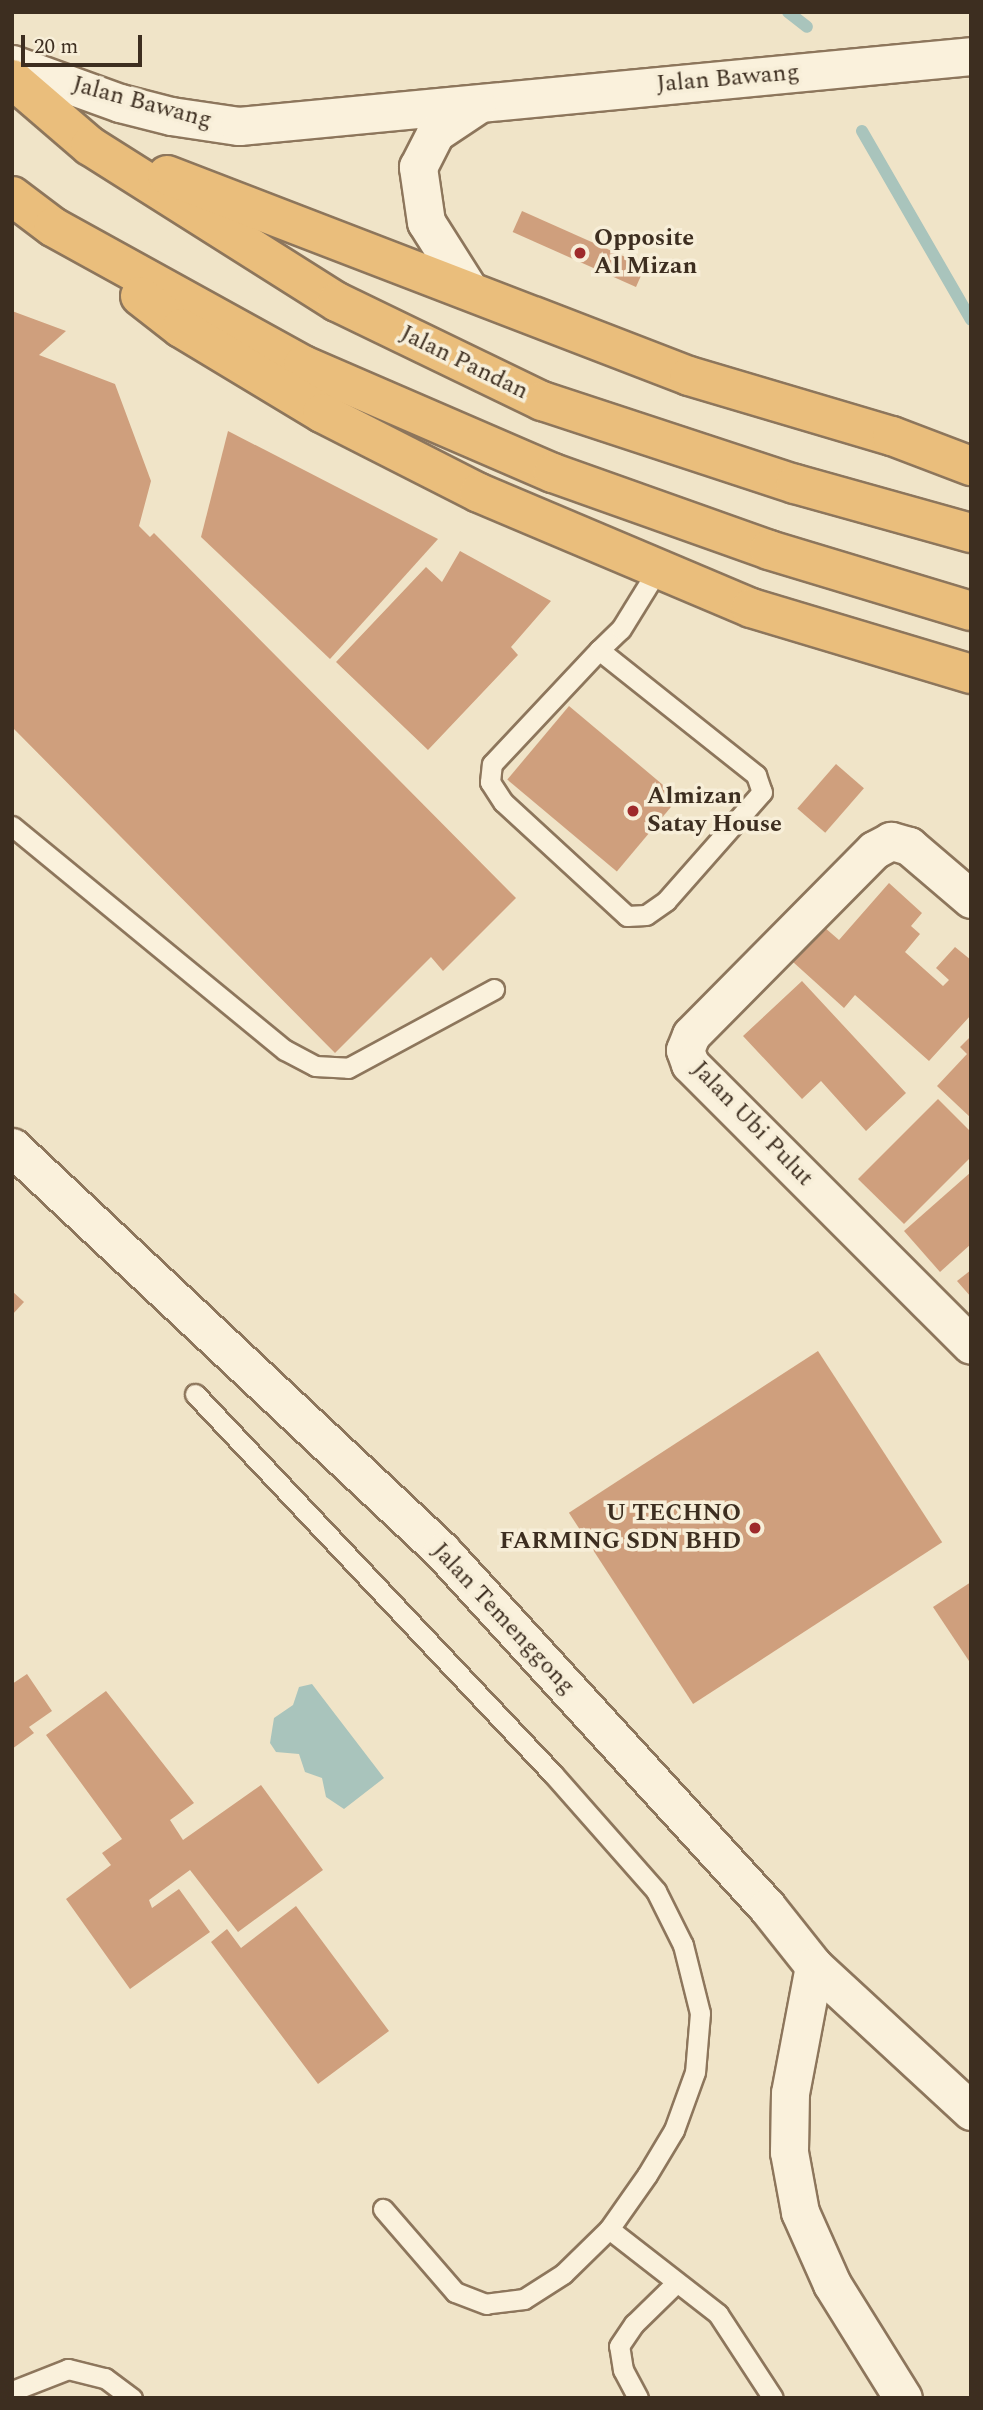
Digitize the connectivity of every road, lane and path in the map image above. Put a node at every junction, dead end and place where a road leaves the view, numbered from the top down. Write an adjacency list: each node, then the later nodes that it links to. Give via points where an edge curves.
1 (971, 56): 4 (street, Jalan Bawang)
2 (12, 64): 4 (street, Jalan Bawang, via 146,110 239,126)
3 (12, 79): 5 (highway, Jalan Pandan)
4 (484, 103): 8 (street, Jalan Bawang, via 465,110 435,133 418,167 429,231)
5 (90, 146): 8 (highway); 12 (highway, Jalan Pandan, via 337,302 542,401 795,484)
6 (12, 196): 7 (highway)
7 (53, 227): 13 (highway, via 181,328 322,413 478,492); 14 (highway, via 303,365 553,473 782,554)
8 (469, 290): 9 (highway, via 689,376)
9 (892, 436): 10 (highway); 11 (highway)
10 (971, 445)
11 (971, 466)
12 (971, 533)
13 (658, 569): 15 (lane, via 621,629); 16 (highway, via 751,608)
14 (971, 611)
15 (598, 650): 15 (lane, via 756,775 762,792 666,901 646,915 627,916 503,802 489,782 492,764)
16 (971, 674)
17 (12, 826): 19 (lane, via 285,1050 315,1066 348,1068)
18 (971, 899): 21 (street, Jalan Ubi Pulut, via 909,846 891,841 874,850 691,1035 685,1050 690,1064)
19 (494, 989)
20 (12, 1147): 23 (street, Jalan Temenggong, via 442,1551 767,1907)
21 (971, 1345)
22 (195, 1394): 26 (lane, via 553,1774 656,1891 683,1945 700,2013 695,2072 674,2130)
23 (814, 1966): 24 (street, Jalan Temenggong); 32 (street, via 790,2093 789,2152 800,2212 832,2284)
24 (971, 2111)
25 (383, 2209): 26 (lane, via 456,2292 486,2304 524,2299 563,2274)
26 (609, 2229): 27 (lane)
27 (676, 2283): 30 (lane, via 634,2324 619,2346 623,2370); 31 (lane, via 718,2314)
28 (12, 2391): 29 (lane, via 68,2369 105,2378)
29 (132, 2398)
30 (638, 2398)
31 (773, 2398)
32 (903, 2398)

